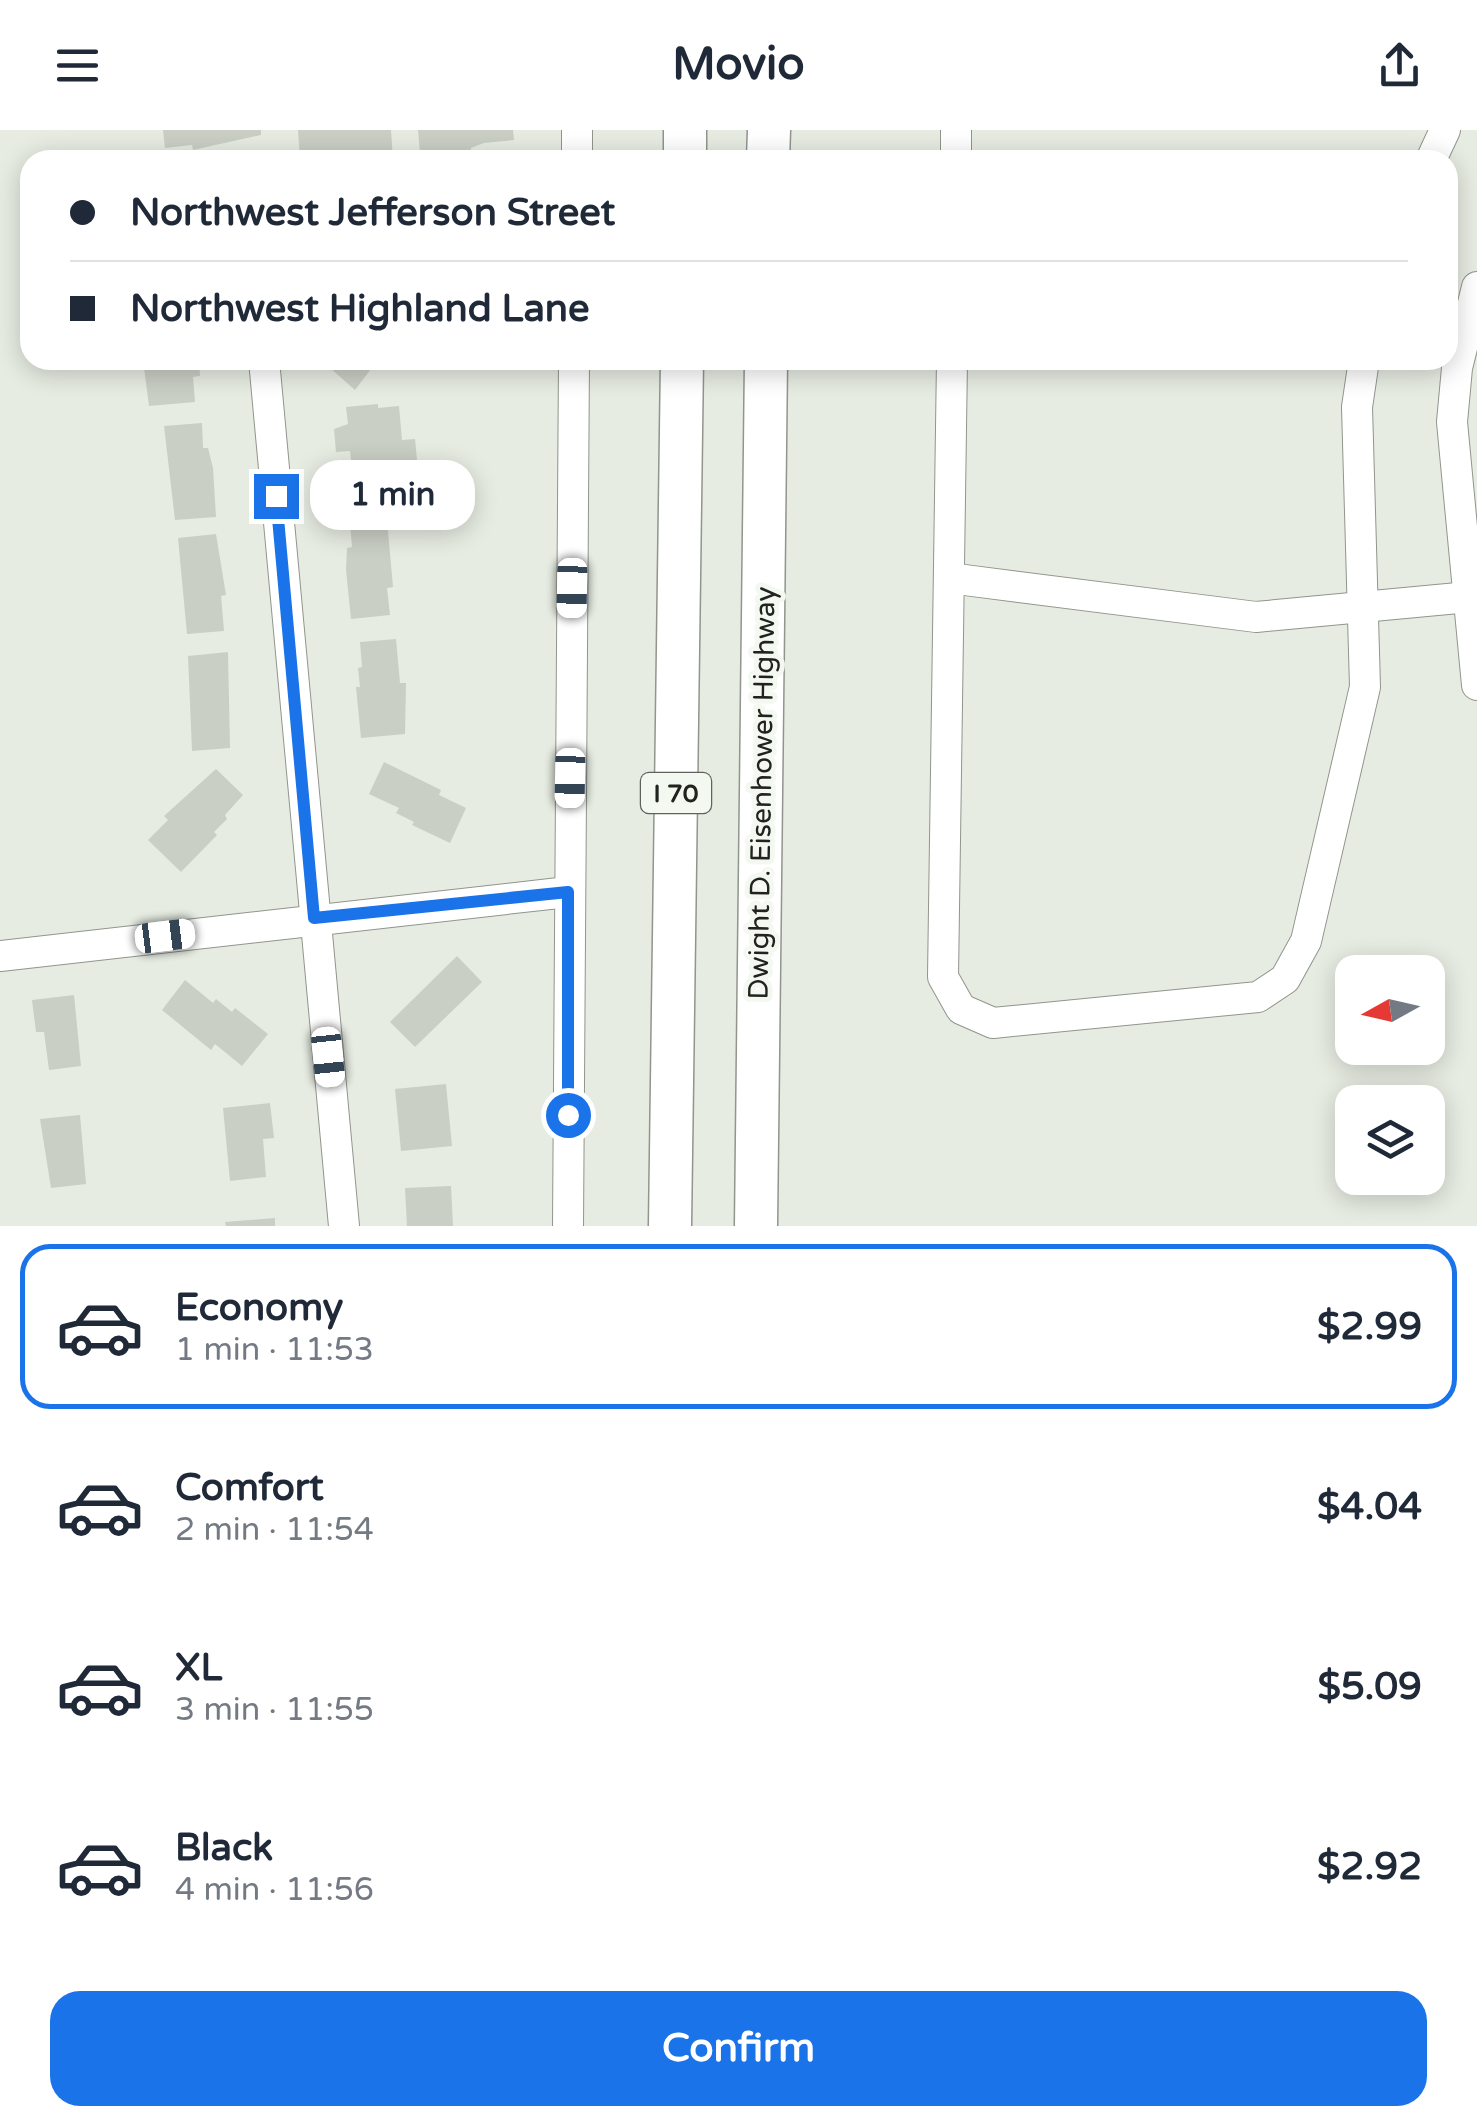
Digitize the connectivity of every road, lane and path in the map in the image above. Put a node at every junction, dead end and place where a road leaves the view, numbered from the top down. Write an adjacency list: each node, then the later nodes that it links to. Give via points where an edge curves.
1 (1477, 286): 2 (street)
2 (1458, 368)
3 (265, 370): 15 (street)
4 (574, 370): 14 (street)
5 (682, 370): 19 (highway, I 70)
6 (766, 370): 20 (highway, Dwight D. Eisenhower Highway)
7 (952, 370): 10 (street)
8 (1363, 370): 12 (street, via 1357,407)
9 (1458, 370): 11 (street, via 1452,422)
10 (949, 578): 12 (street, via 1256,617); 12 (street, via 944,977 961,1009 993,1024 1258,997 1285,979 1306,941 1364,687)
11 (1468, 597): 12 (street); 13 (street)
12 (1364, 607)
13 (1477, 686)
14 (568, 892): 15 (street); 18 (street)
15 (314, 918): 16 (street); 17 (street)
16 (0, 956)
17 (344, 1226)
18 (568, 1226)
19 (670, 1226)
20 (756, 1226)

